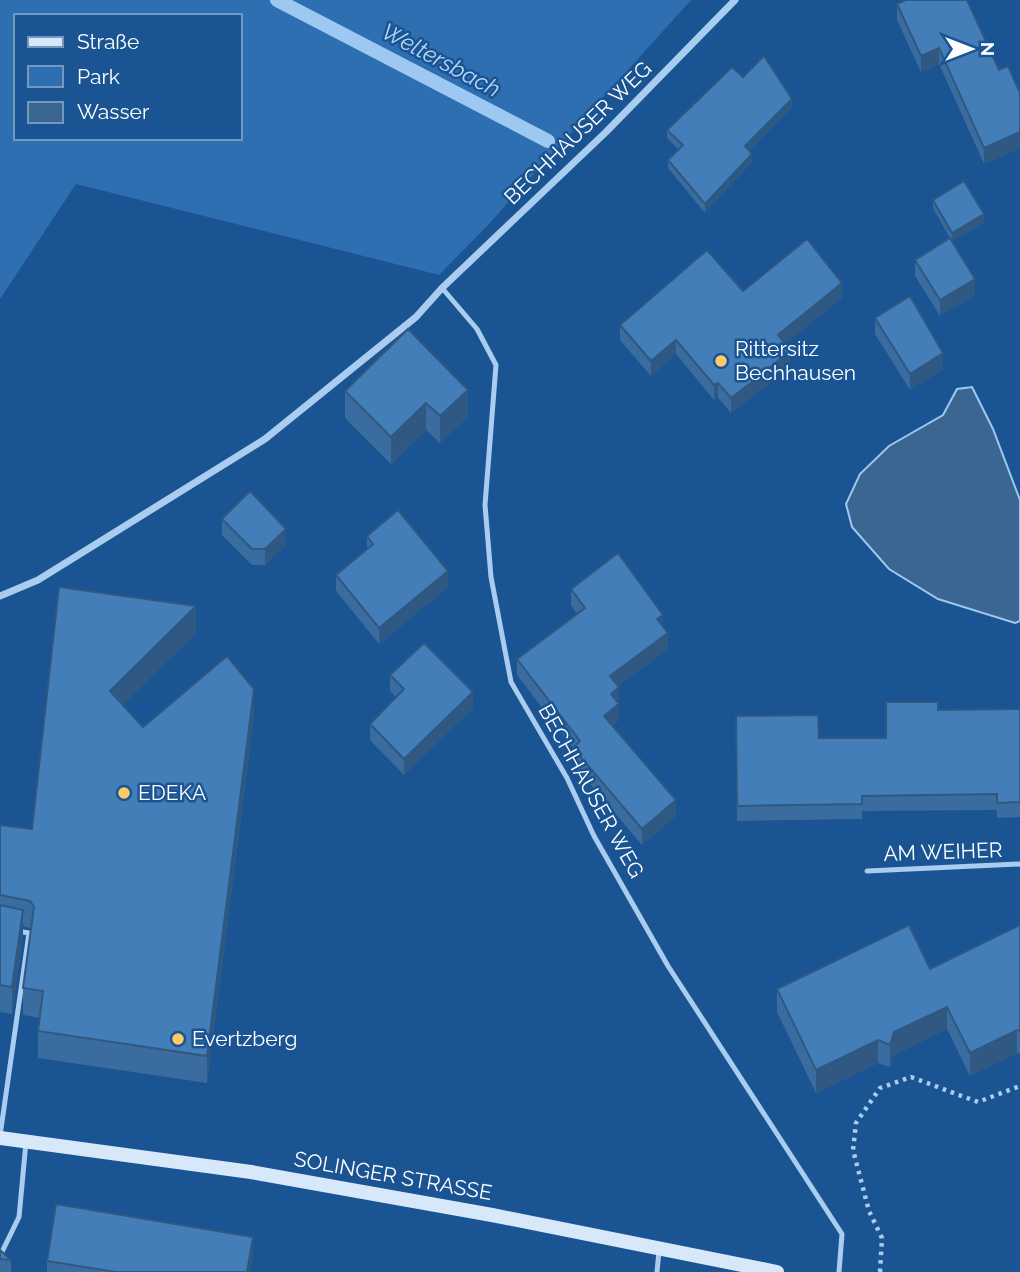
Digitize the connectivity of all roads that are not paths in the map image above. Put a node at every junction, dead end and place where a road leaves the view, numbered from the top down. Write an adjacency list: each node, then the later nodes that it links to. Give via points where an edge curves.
1 (735, 0): 2 (street, BECHHAUSER WEG, via 606,132)
2 (442, 288): 3 (street, BECHHAUSER WEG, via 416,317 265,439 38,580); 13 (lane, BECHHAUSER WEG, via 477,329 496,365 485,505 491,577 511,682 668,966 842,1234)
3 (0, 596)
4 (1020, 864): 5 (lane, AM WEIHER)
5 (867, 871)
6 (10, 929): 7 (lane, via 29,933)
7 (0, 1137): 8 (main road, SOLINGER STRASSE)
8 (26, 1142): 9 (main road, SOLINGER STRASSE, via 251,1172); 10 (lane, via 19,1217)
9 (660, 1247): 11 (lane); 12 (main road, SOLINGER STRASSE)
10 (0, 1256)
11 (657, 1272)
12 (776, 1272)
13 (839, 1272)

